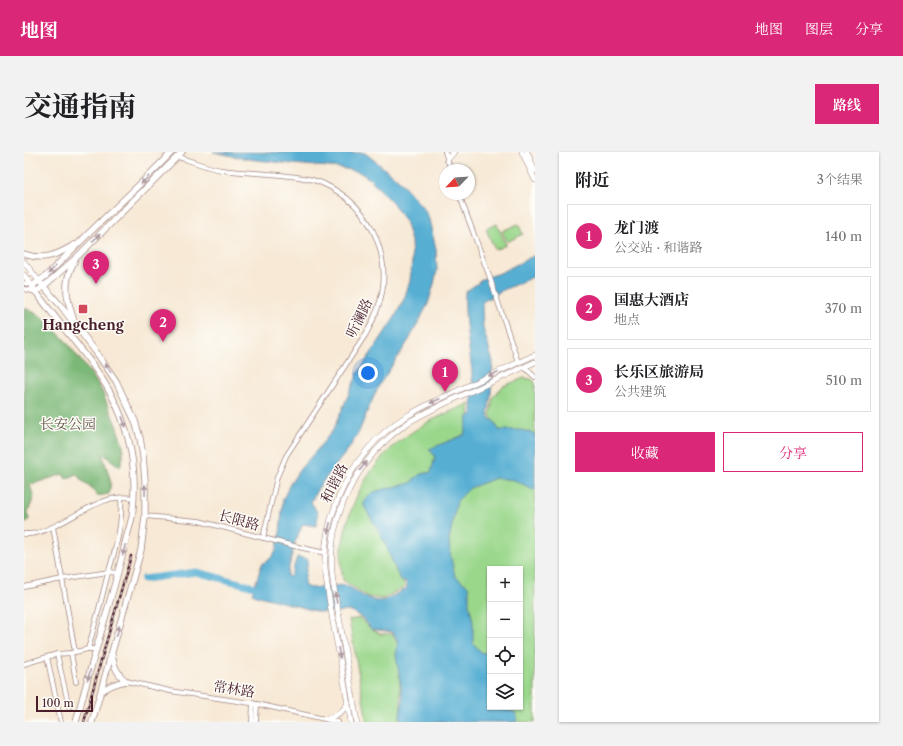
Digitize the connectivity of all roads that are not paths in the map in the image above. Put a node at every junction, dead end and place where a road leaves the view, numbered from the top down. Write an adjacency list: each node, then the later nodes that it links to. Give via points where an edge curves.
1 (172, 152): 12 (highway, one-way to 12)
2 (445, 152): 7 (street)
3 (454, 152): 7 (main road)
4 (522, 152): 10 (main road)
5 (527, 152): 9 (main road)
6 (180, 154): 14 (highway, one-way to 6); 36 (street, 听澜路, via 220,169 320,182 343,194 363,213 374,233 382,257 384,286 376,315 286,456 277,477)
7 (447, 160): 8 (street)
8 (449, 164)
9 (535, 171)
10 (535, 180)
11 (462, 200): 28 (street)
12 (81, 241): 13 (highway, via 50,256); 17 (highway, one-way to 17)
13 (24, 254)
14 (78, 256): 20 (highway); 25 (highway, via 70,272 66,291)
15 (24, 262): 17 (main road)
16 (24, 276): 19 (main road)
17 (40, 281): 19 (highway); 20 (highway)
18 (24, 283): 19 (street)
19 (32, 286): 22 (highway)
20 (44, 286): 22 (highway); 23 (highway)
21 (24, 289): 22 (street)
22 (36, 292): 24 (highway)
23 (61, 306): 24 (highway, via 54,307); 25 (highway)
24 (53, 314): 32 (highway, one-way to 32, via 89,360 120,412 131,448)
25 (75, 325): 33 (highway, one-way to 25, via 143,456 135,421 109,368)
26 (535, 355): 28 (main road, 和谐路)
27 (535, 362): 29 (main road, 和谐路)
28 (517, 363): 37 (main road, 和谐路, one-way to 37, via 406,416 379,437 350,474 341,491 334,510)
29 (524, 367): 30 (street); 63 (main road, 和谐路, one-way to 29, via 332,569 334,532 350,486 364,464 384,442 410,422)
30 (535, 377)
31 (121, 498): 32 (street); 34 (street, via 96,504); 38 (street, via 120,526)
32 (134, 498): 39 (highway, one-way to 39, via 132,518)
33 (145, 516): 36 (street, 长限路, via 199,521); 45 (highway, one-way to 33, via 141,550)
34 (53, 527): 35 (street); 40 (street)
35 (24, 534)
36 (263, 538): 37 (street, 长限路)
37 (325, 553): 53 (main road, 和谐路, one-way to 53, via 332,615)
38 (109, 572): 39 (street); 40 (street); 43 (street)
39 (118, 573): 42 (highway)
40 (62, 579): 41 (street); 44 (street)
41 (24, 587)
42 (96, 648): 43 (street); 57 (highway, one-way to 57)
43 (88, 649): 44 (street)
44 (73, 652): 46 (street); 50 (street)
45 (112, 652): 49 (highway, via 116,669); 51 (highway)
46 (57, 654): 47 (street); 54 (street)
47 (47, 657): 48 (street); 56 (street)
48 (24, 664)
49 (126, 681): 51 (highway, via 113,684); 52 (street, 常林路, via 170,691)
50 (76, 682)
51 (100, 693): 58 (highway)
52 (255, 703): 55 (street, 常林路); 59 (street); 60 (street)
53 (348, 703): 55 (main road, via 344,710); 62 (main road, 和谐路)
54 (69, 707)
55 (327, 719): 61 (street, 常林路)
56 (61, 722)
57 (76, 722)
58 (92, 722)
59 (252, 722)
60 (256, 722)
61 (338, 722)
62 (351, 722)
63 (358, 722)

